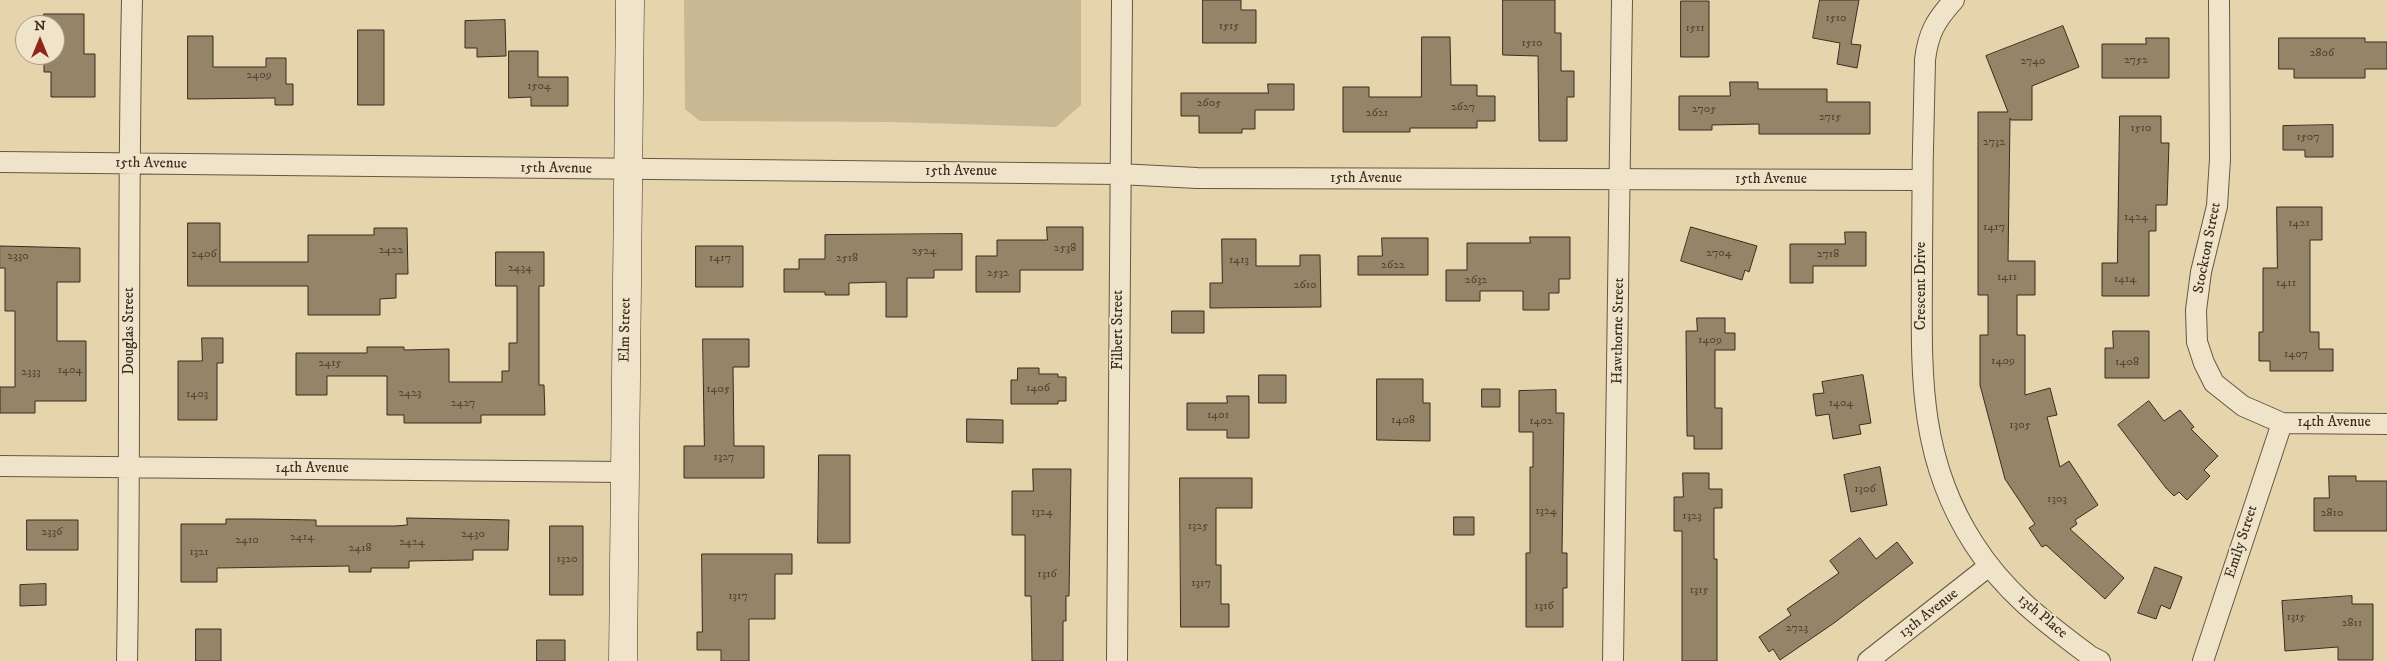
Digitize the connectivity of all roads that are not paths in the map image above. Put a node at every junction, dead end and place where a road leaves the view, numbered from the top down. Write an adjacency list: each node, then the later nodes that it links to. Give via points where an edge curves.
1 (132, 0): 8 (street, Douglas Street)
2 (630, 0): 9 (street, Elm Street)
3 (1122, 0): 10 (street, Filbert Street)
4 (1622, 0): 11 (street, Hawthorne Street)
5 (1954, 0): 12 (street, Crescent Drive, via 1927,39)
6 (2219, 0): 13 (street, Stockton Street, via 2220,158 2217,206 2201,272 2196,310 2197,342 2214,383 2243,406)
7 (0, 162): 8 (street, 15th Avenue)
8 (129, 163): 9 (street, 15th Avenue); 16 (street, Douglas Street)
9 (628, 170): 10 (street, 15th Avenue); 17 (street, Elm Street)
10 (1119, 174): 11 (street, 15th Avenue, via 1196,178); 21 (street, Filbert Street)
11 (1621, 180): 12 (street, 15th Avenue); 22 (street, Hawthorne Street)
12 (1922, 180): 18 (street, Crescent Drive, via 1922,367 1927,424 1934,456 1958,518)
13 (2282, 423): 14 (street, 14th Avenue); 25 (street, Emily Street)
14 (2387, 424)
15 (0, 466): 16 (street, 14th Avenue)
16 (130, 468): 17 (street, 14th Avenue); 19 (street, Douglas Street)
17 (624, 472): 20 (street, Elm Street)
18 (1990, 566): 23 (street, 13th Avenue); 24 (street, 13th Place, via 2020,602)
19 (127, 661)
20 (623, 661)
21 (1118, 661)
22 (1613, 661)
23 (1868, 661)
24 (2100, 661)
25 (2203, 661)

